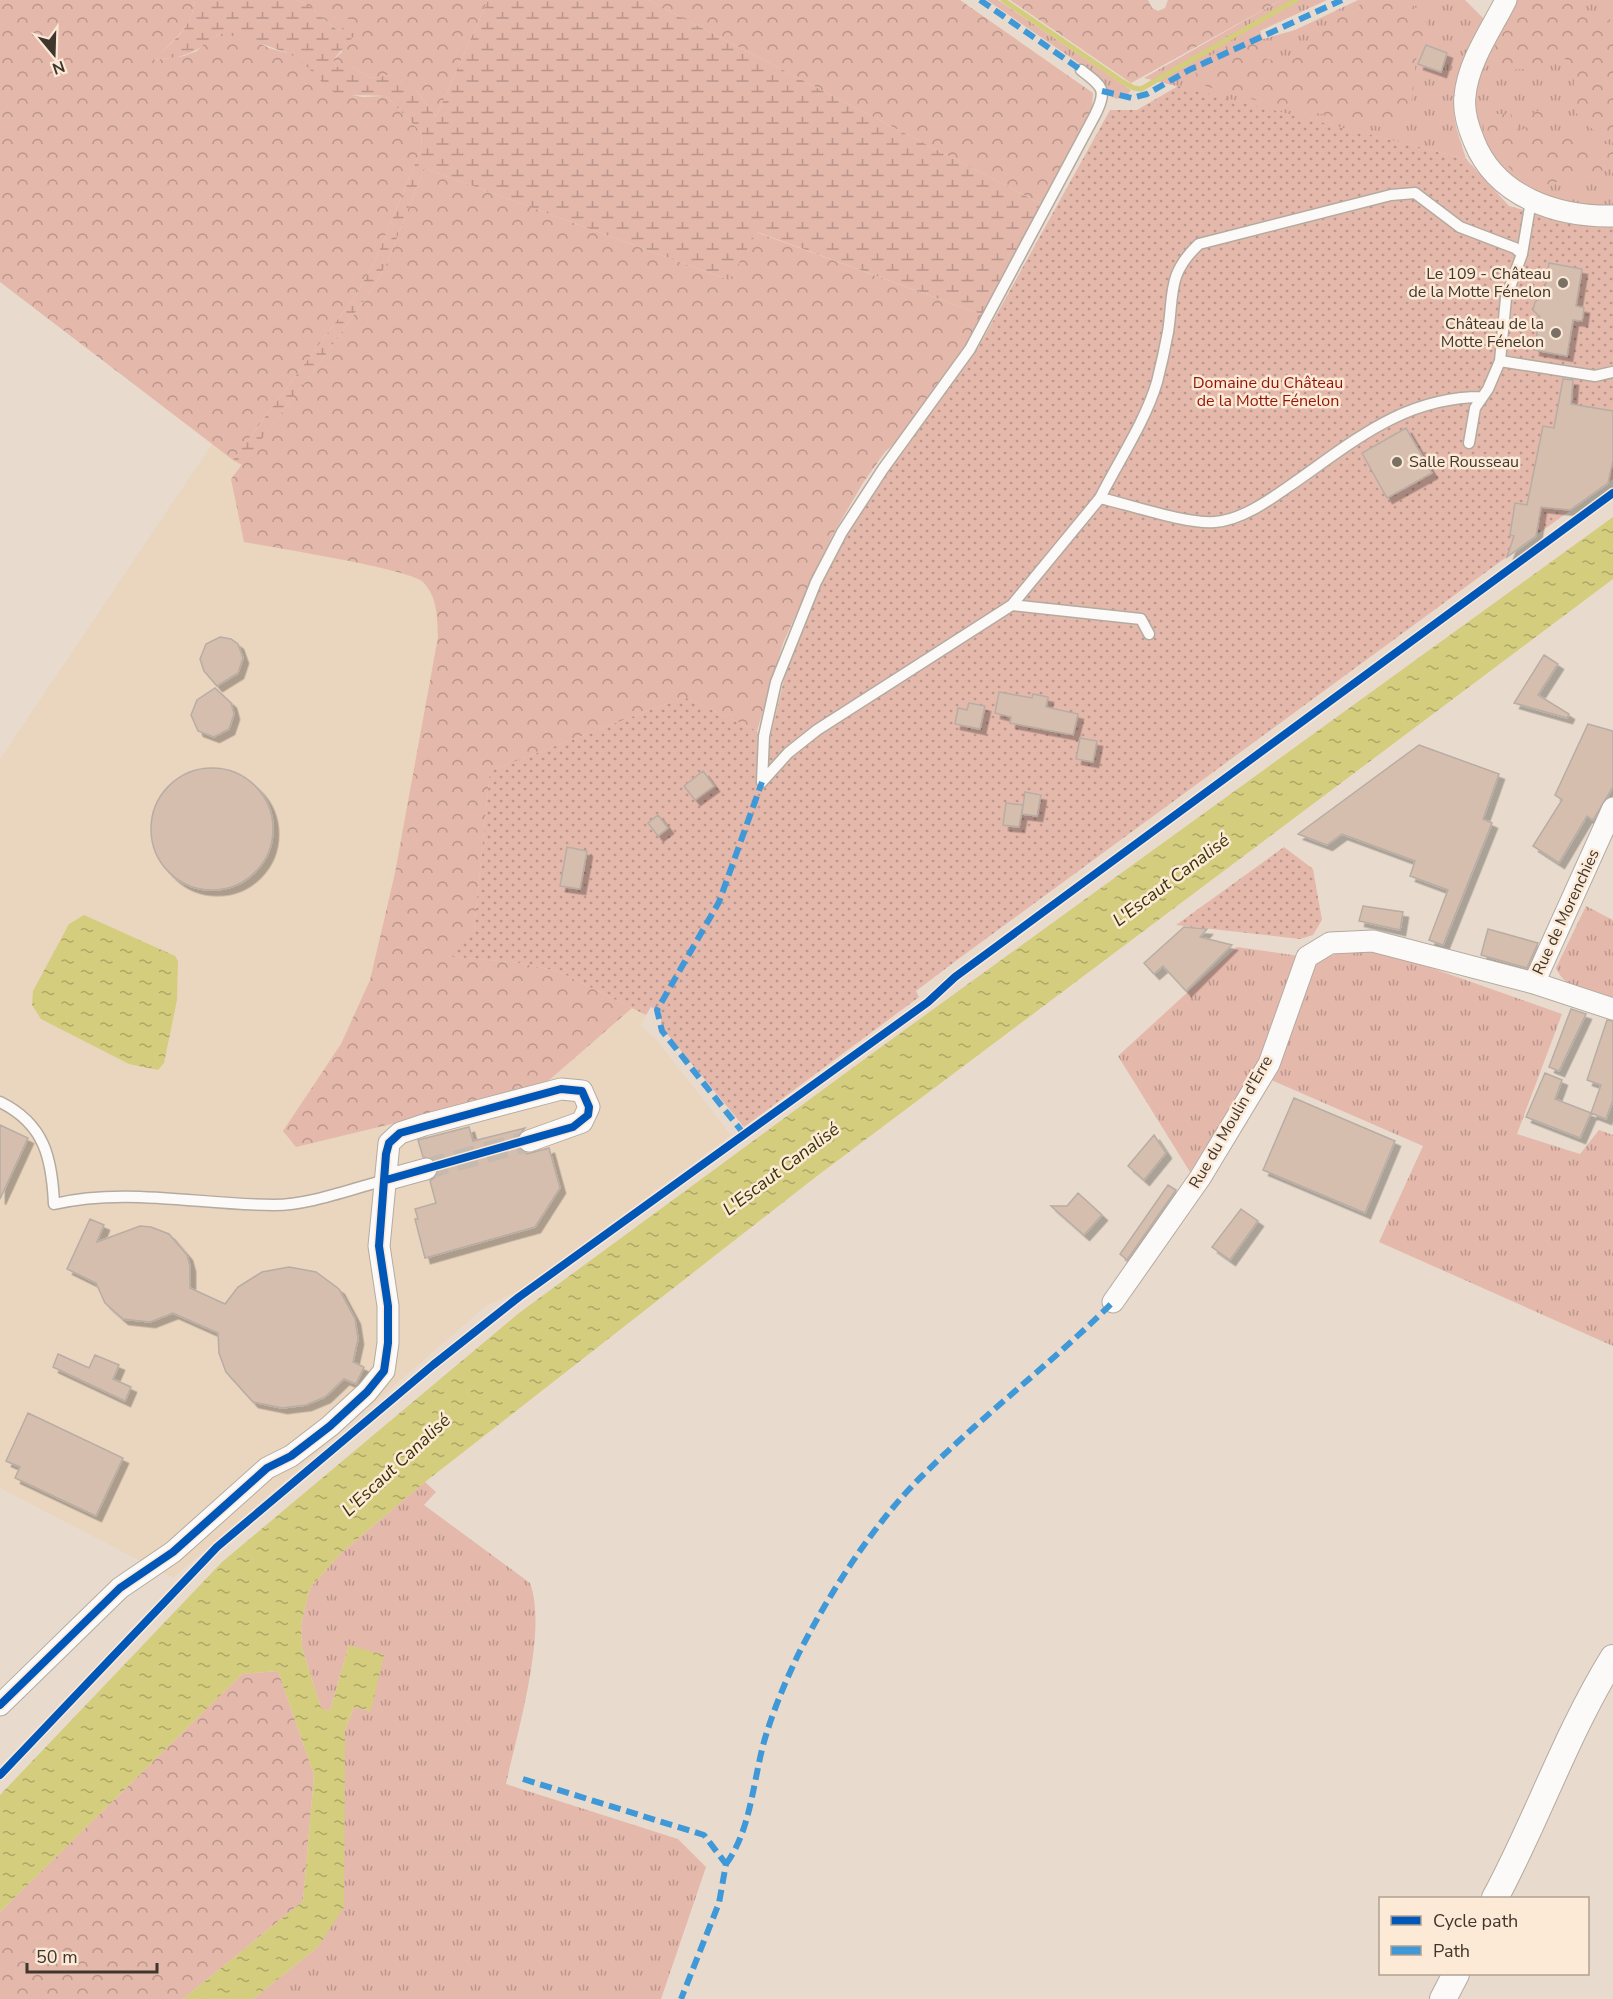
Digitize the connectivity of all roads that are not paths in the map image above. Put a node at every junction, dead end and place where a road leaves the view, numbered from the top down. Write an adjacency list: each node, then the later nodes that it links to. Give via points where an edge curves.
1 (1506, 0): 3 (street, via 1469,74 1464,109 1485,163 1502,182)
2 (1081, 70): 11 (lane, via 1102,91 1095,115 970,349 871,487 816,582 776,682 764,736 762,782 788,753 818,730)
3 (1531, 201): 4 (street, via 1564,211); 5 (lane)
4 (1613, 216)
5 (1522, 254): 6 (lane, via 1506,298); 10 (lane, via 1460,227 1415,193 1391,195 1199,244 1176,272 1156,382 1147,408)
6 (1500, 361): 7 (lane, via 1595,376); 8 (lane)
7 (1613, 372)
8 (1482, 397): 9 (lane, via 1475,408); 10 (lane, via 1453,397 1401,412 1265,503 1226,520 1202,522)
9 (1469, 442)
10 (1100, 498): 11 (lane)
11 (1012, 605): 12 (lane, via 1141,619)
12 (1149, 634)
13 (1613, 808): 14 (street, Rue de Morenchies)
14 (1534, 983): 15 (street, Rue du Moulin d'Erre); 20 (street, Rue du Moulin d'Erre, via 1372,941 1330,943 1307,957 1269,1064 1200,1178)
15 (1613, 1008)
16 (0, 1102): 19 (lane, via 12,1108 44,1142 52,1167 54,1204 82,1198 125,1197 276,1205)
17 (529, 1141): 19 (street, via 582,1122 589,1107 582,1091 561,1089 400,1133 390,1143)
18 (426, 1169): 19 (street)
19 (386, 1180): 22 (street, via 379,1246 388,1306 384,1371 330,1426 291,1456 267,1468 173,1552 120,1588)
20 (1113, 1302)
21 (1613, 1658): 23 (street, via 1571,1737 1522,1849)
22 (0, 1705)
23 (1496, 1897)
24 (1455, 1975): 25 (street)
25 (1443, 1999)

